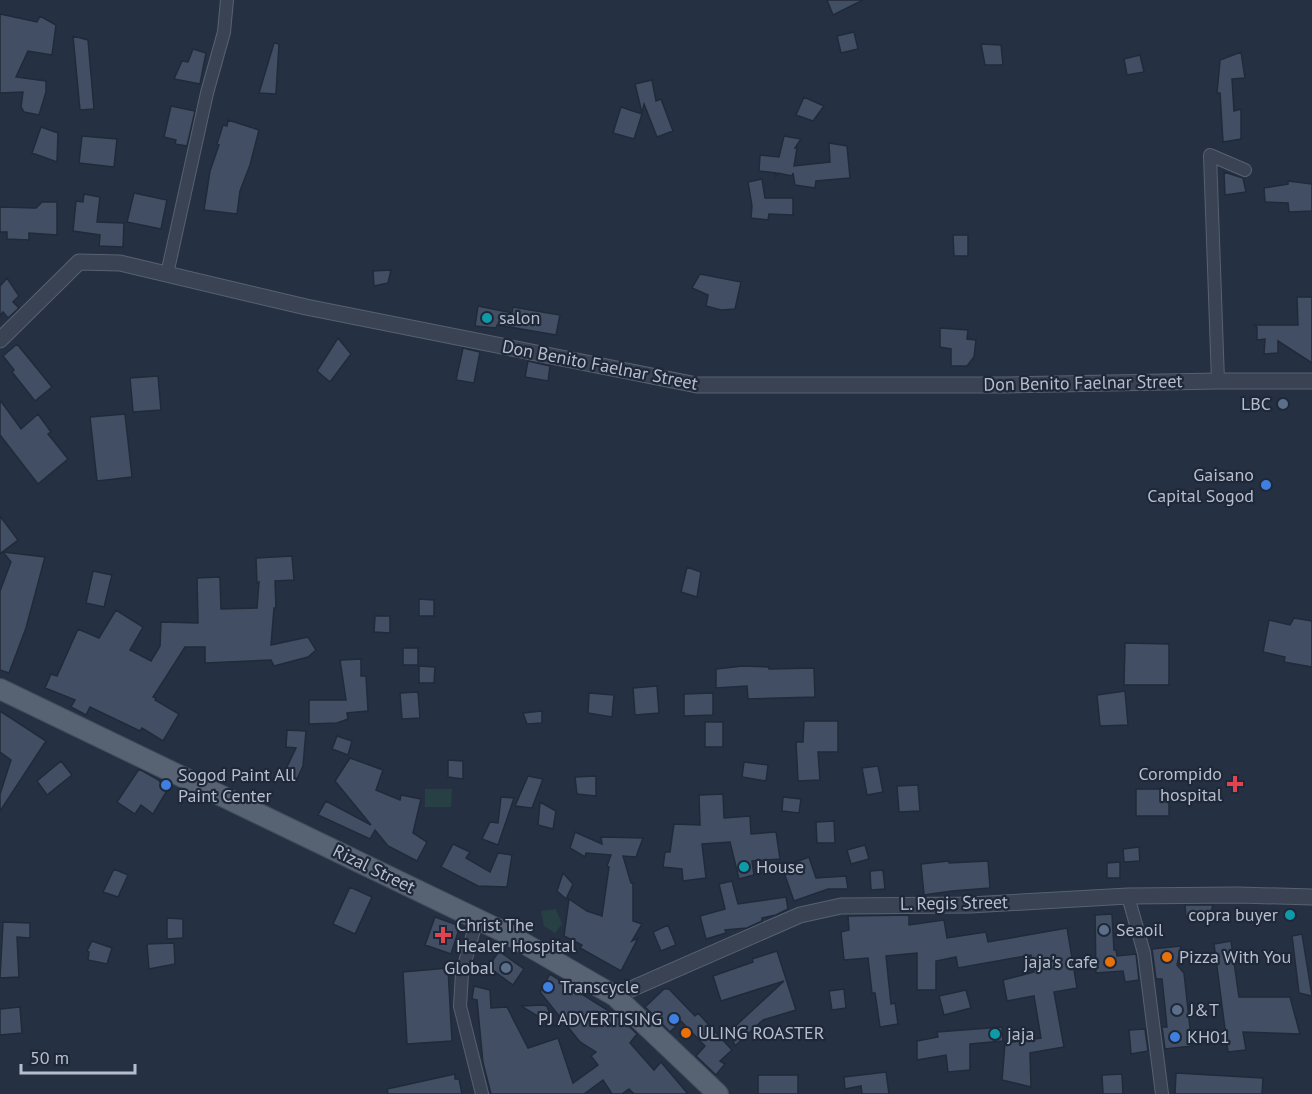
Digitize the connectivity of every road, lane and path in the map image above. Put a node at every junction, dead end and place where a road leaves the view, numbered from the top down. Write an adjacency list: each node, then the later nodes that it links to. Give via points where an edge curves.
1 (227, 0): 3 (street, via 224,32)
2 (1245, 170): 5 (street, via 1210,155)
3 (167, 274): 4 (street, Don Benito Faelnar Street, via 120,263 79,262); 5 (street, Don Benito Faelnar Street, via 697,385)
4 (0, 340)
5 (1218, 381): 6 (street, Don Benito Faelnar Street)
6 (1312, 381)
7 (0, 689): 10 (main road, Rizal Street)
8 (1128, 896): 9 (street, L. Regis Street); 11 (street, L. Regis Street, via 841,906 800,915); 14 (street, via 1144,953)
9 (1312, 897)
10 (477, 919): 11 (main road, Rizal Street); 12 (street, via 462,974 460,1006)
11 (615, 996): 13 (main road, Rizal Street)
12 (482, 1094)
13 (718, 1094)
14 (1162, 1094)

